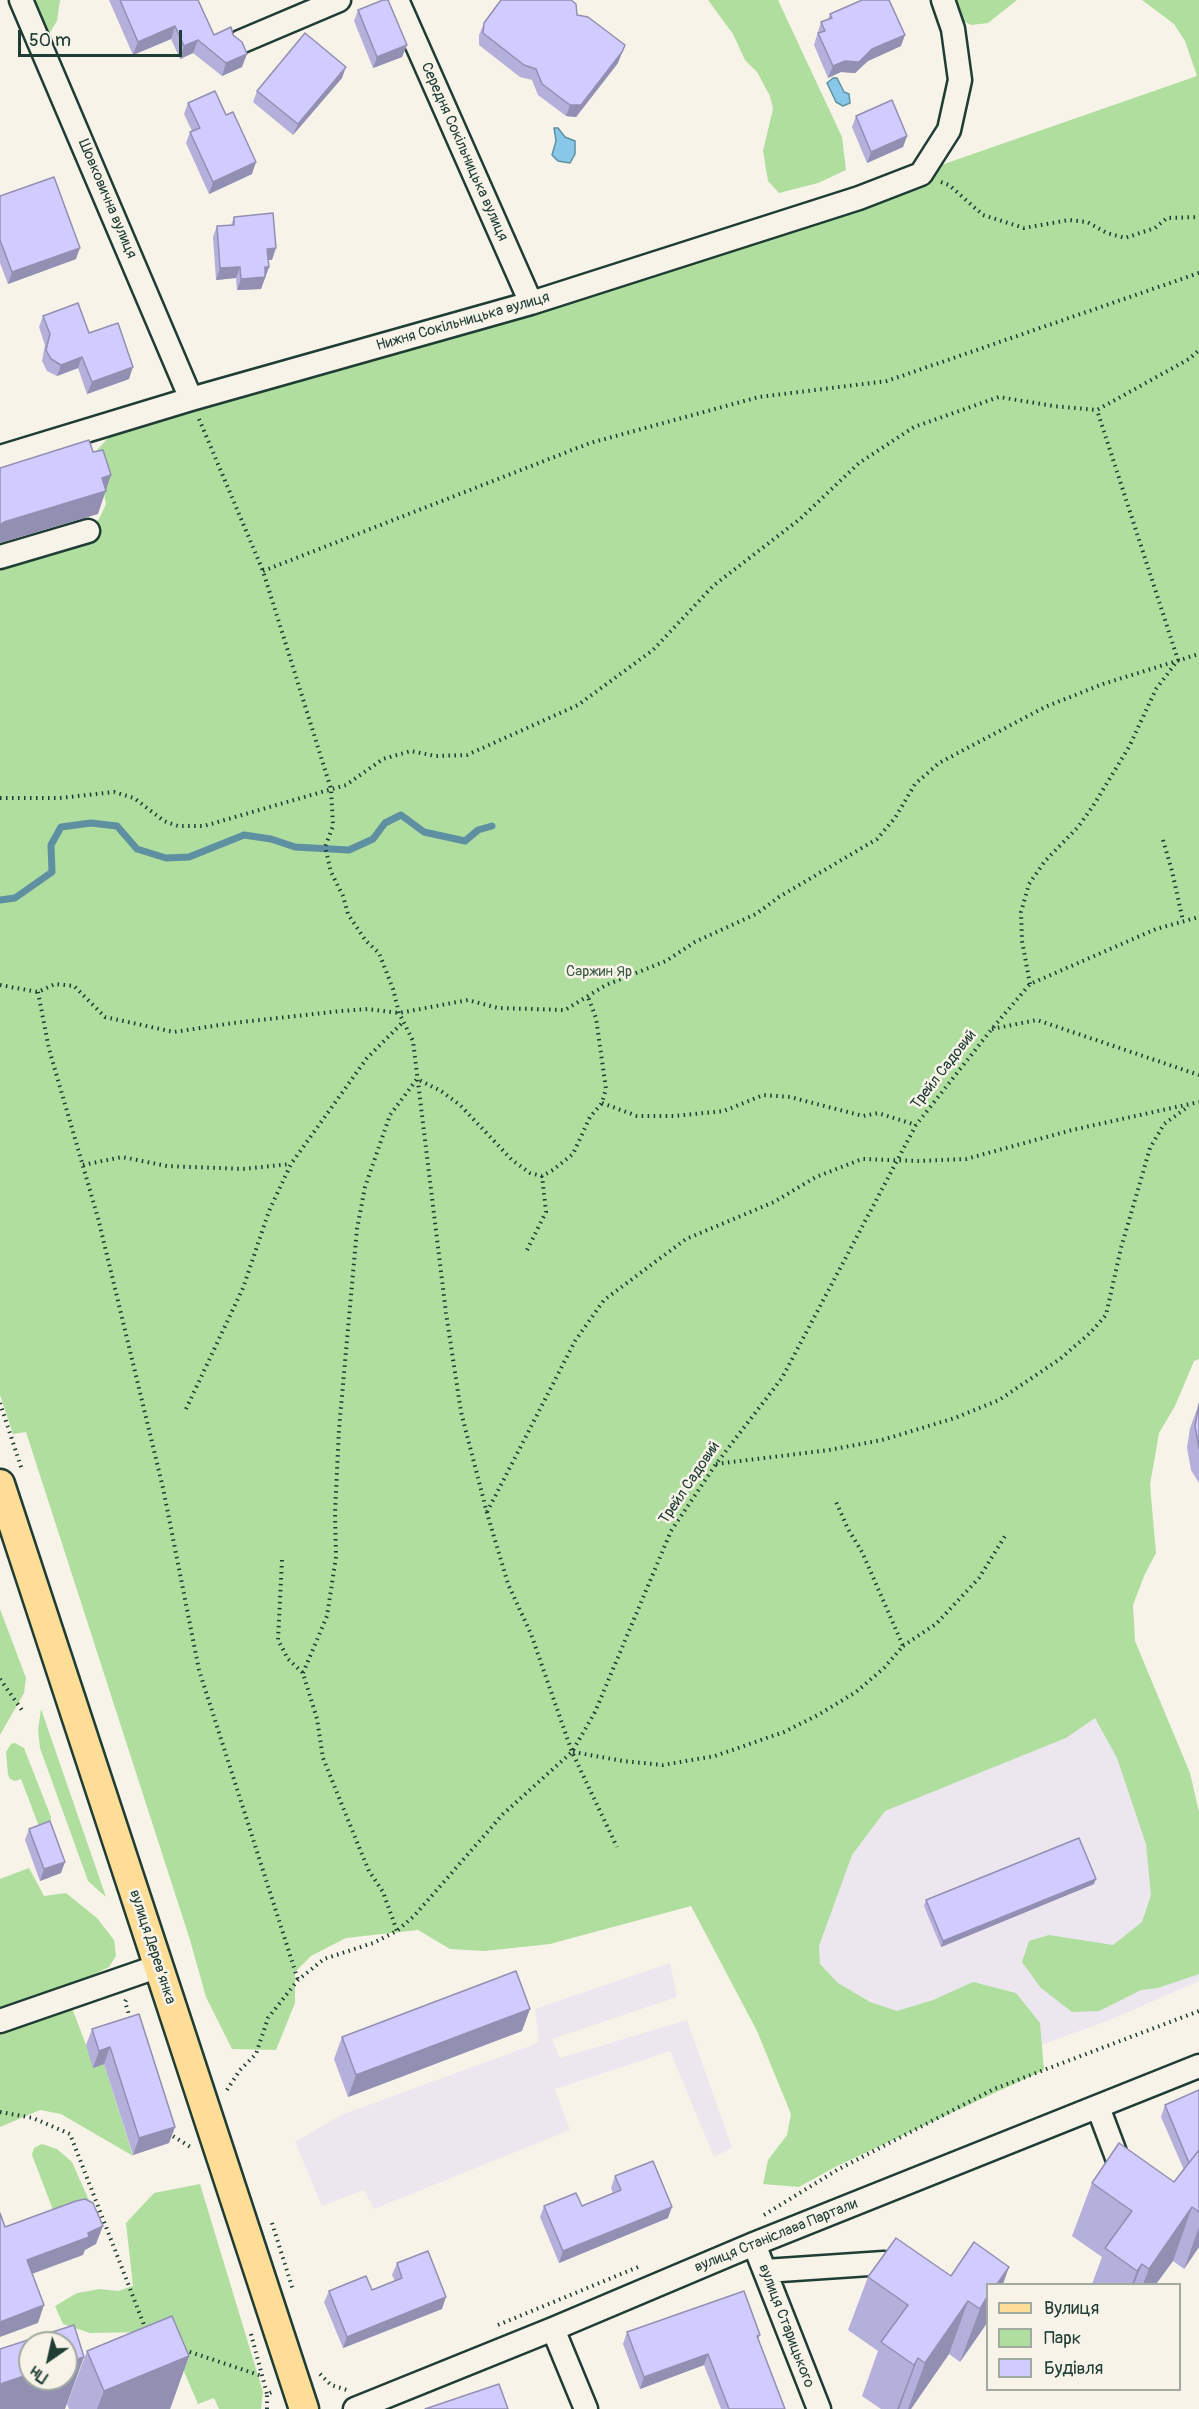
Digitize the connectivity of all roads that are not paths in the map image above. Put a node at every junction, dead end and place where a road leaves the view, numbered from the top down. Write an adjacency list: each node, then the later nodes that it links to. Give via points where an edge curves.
1 (21, 0): 7 (street, Шовковична вулиця)
2 (339, 0): 5 (street)
3 (398, 0): 6 (street, Середня Сокільницька вулиця)
4 (943, 0): 6 (street, Нижня Сокільницька вулиця, via 953,29 960,80 949,130 921,174 859,198)
5 (240, 42)
6 (531, 303): 7 (street, Нижня Сокільницька вулиця)
7 (192, 399): 8 (street, Нижня Сокільницька вулиця)
8 (0, 457)
9 (88, 531): 10 (street)
10 (0, 557)
11 (0, 1484): 12 (main road, вулиця Дерев’янка)
12 (159, 1966): 13 (street); 21 (main road, вулиця Дерев’янка)
13 (0, 2020)
14 (1199, 2066): 15 (street, вулиця Станіслава Партали)
15 (1098, 2107): 16 (street, via 1131,2193); 17 (street, вулиця Станіслава Партали)
16 (1141, 2193)
17 (753, 2244): 18 (street, вулиця Старицького); 20 (street, вулиця Станіслава Партали)
18 (765, 2271): 19 (street, via 884,2263); 24 (street, вулиця Старицького)
19 (919, 2285)
20 (553, 2329): 22 (street, вулиця Станіслава Партали); 23 (street)
21 (304, 2409)
22 (355, 2409)
23 (586, 2409)
24 (819, 2409)

